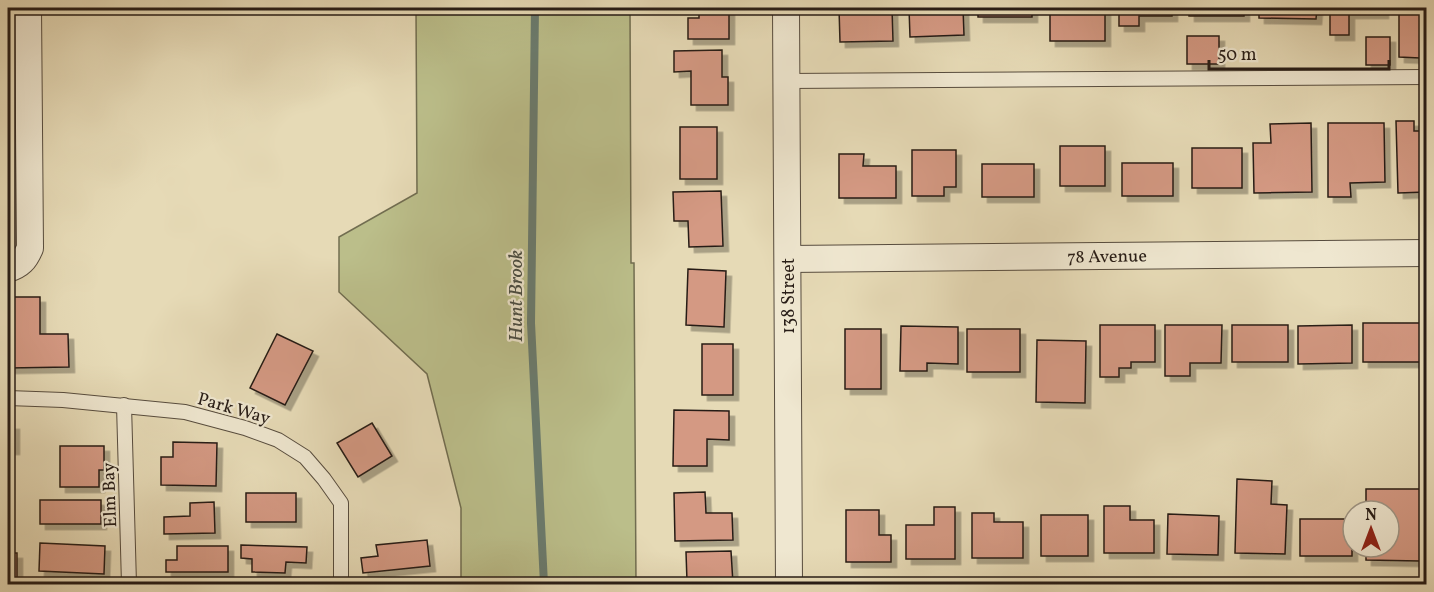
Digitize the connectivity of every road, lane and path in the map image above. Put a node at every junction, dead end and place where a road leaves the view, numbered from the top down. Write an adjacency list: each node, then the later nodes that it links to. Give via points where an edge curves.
1 (28, 8): 7 (street, via 30,248)
2 (786, 8): 4 (street, 138 Street)
3 (1426, 77): 4 (lane)
4 (786, 81): 6 (street, 138 Street)
5 (1426, 253): 6 (street, 78 Avenue)
6 (788, 259): 12 (street, 138 Street)
7 (16, 263)
8 (8, 398): 9 (lane, Park Way)
9 (124, 405): 10 (lane, Elm Bay); 11 (lane, Park Way, via 184,412 245,428 278,440 305,457 341,503)
10 (129, 585)
11 (341, 585)
12 (789, 585)

